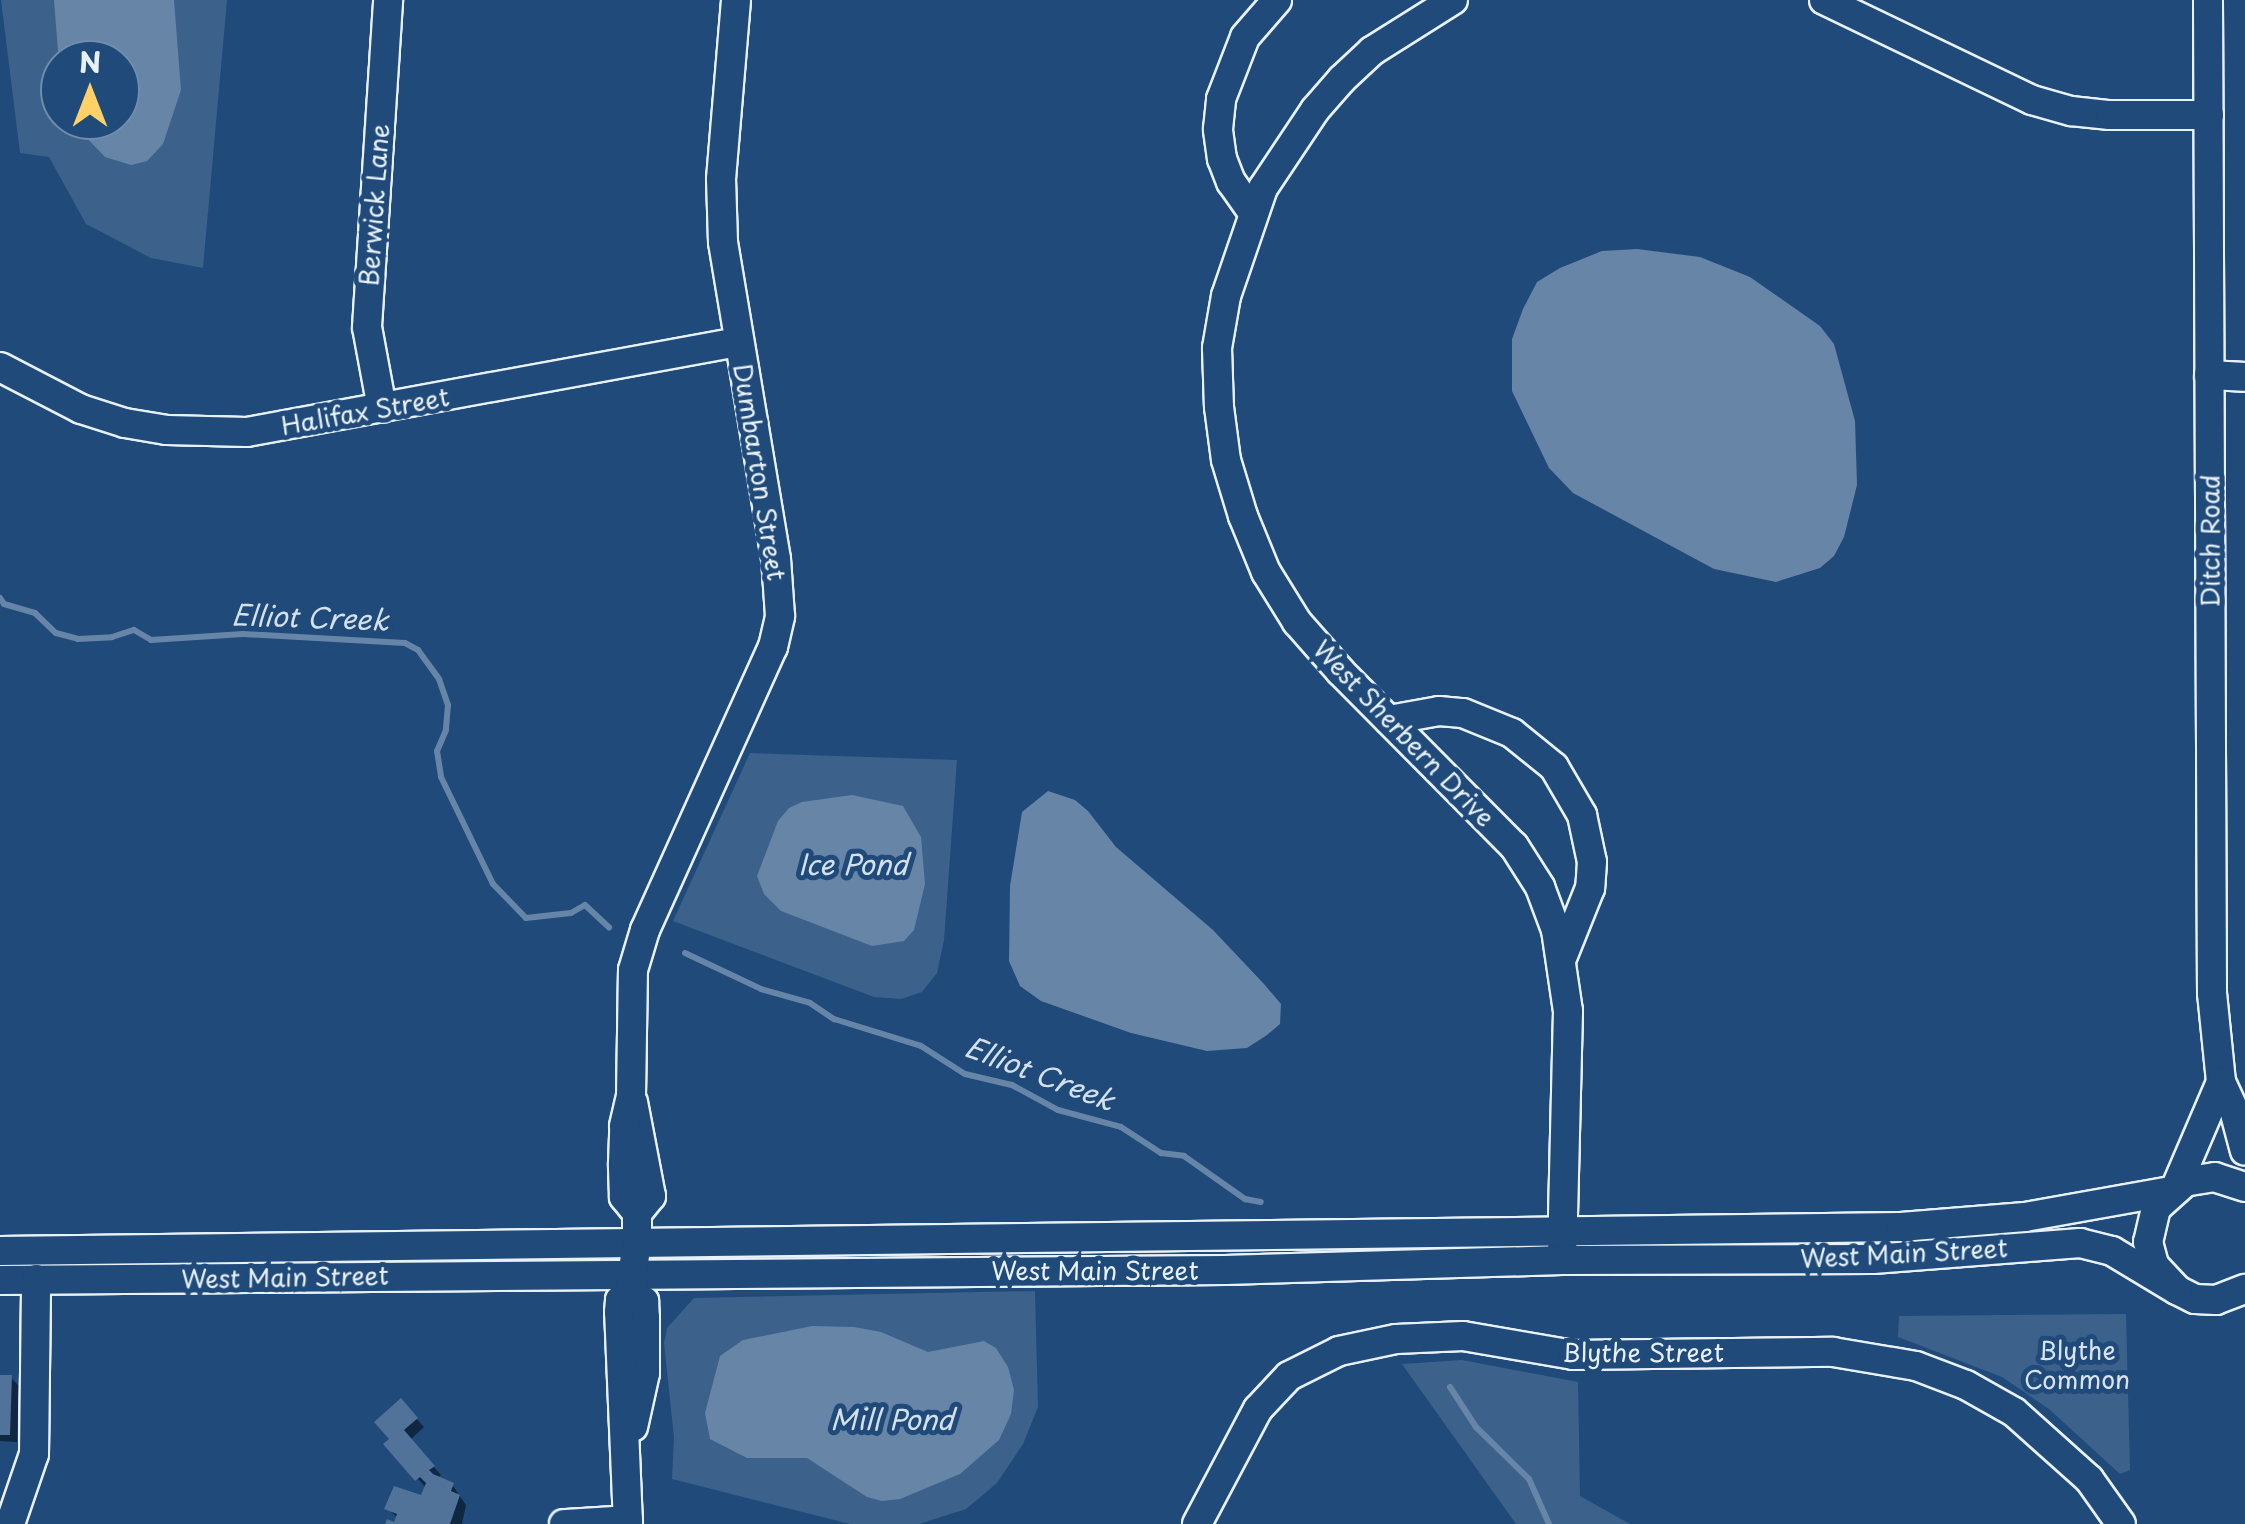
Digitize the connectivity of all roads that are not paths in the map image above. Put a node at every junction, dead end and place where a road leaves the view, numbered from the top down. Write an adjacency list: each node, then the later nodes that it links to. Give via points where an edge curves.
1 (388, 0): 13 (street, Berwick Lane, via 368,310)
2 (736, 0): 9 (street, Dumbarton Street, via 722,195)
3 (1277, 0): 8 (street, via 1245,37 1221,99 1222,159)
4 (1453, 0): 8 (street, West Sherbern Drive, via 1383,43 1342,80 1288,148)
5 (1824, 0): 7 (street, via 2032,100 2110,114)
6 (2208, 0): 7 (street, Ditch Road)
7 (2209, 115): 11 (street, Ditch Road)
8 (1253, 213): 14 (street, West Sherbern Drive, via 1226,296 1218,348 1226,460 1266,572 1298,622)
9 (738, 342): 13 (street, Halifax Street); 22 (street, Dumbarton Street, via 780,616 760,678 640,944 632,987 631,1096 651,1196)
10 (0, 367): 13 (street, Halifax Street, via 81,409 167,430 248,432)
11 (2209, 375): 12 (street); 16 (street, Ditch Road, via 2212,992)
12 (2245, 377)
13 (382, 408)
14 (1389, 720): 15 (street, West Sherbern Drive, via 1514,846 1540,887); 15 (street, via 1463,713 1512,733 1554,767 1582,815 1592,862 1590,888)
15 (1562, 958): 20 (street, West Sherbern Drive, via 1568,1011)
16 (2220, 1082): 17 (street, Ditch Road); 19 (street, Ditch Road)
17 (2245, 1150)
18 (2245, 1187): 19 (street, West Main Street, via 2215,1177)
19 (2173, 1189): 20 (street, West Main Street, via 1940,1226); 26 (street, Ditch Road, via 2156,1208 2148,1242 2154,1264)
20 (1562, 1232): 22 (street, West Main Street); 23 (street, West Sherbern Drive)
21 (0, 1251): 22 (street, West Main Street)
22 (633, 1255): 23 (street, West Main Street, via 1224,1270); 24 (street, West Main Street); 28 (street, via 644,1301 645,1361 628,1447)
23 (1562, 1260): 26 (street, West Main Street, via 1908,1258 2088,1244 2122,1256)
24 (36, 1279): 25 (street, West Main Street); 29 (street, via 34,1454)
25 (0, 1280)
26 (2176, 1290): 27 (street, via 2196,1299)
27 (2242, 1292)
28 (628, 1522): 30 (street)
29 (10, 1524)
30 (564, 1524)
31 (1197, 1524): 32 (street, Blythe Street, via 1258,1409 1289,1376 1357,1346 1464,1336 1573,1355 1820,1351 1916,1366 2014,1412 2080,1469)
32 (2122, 1524)

